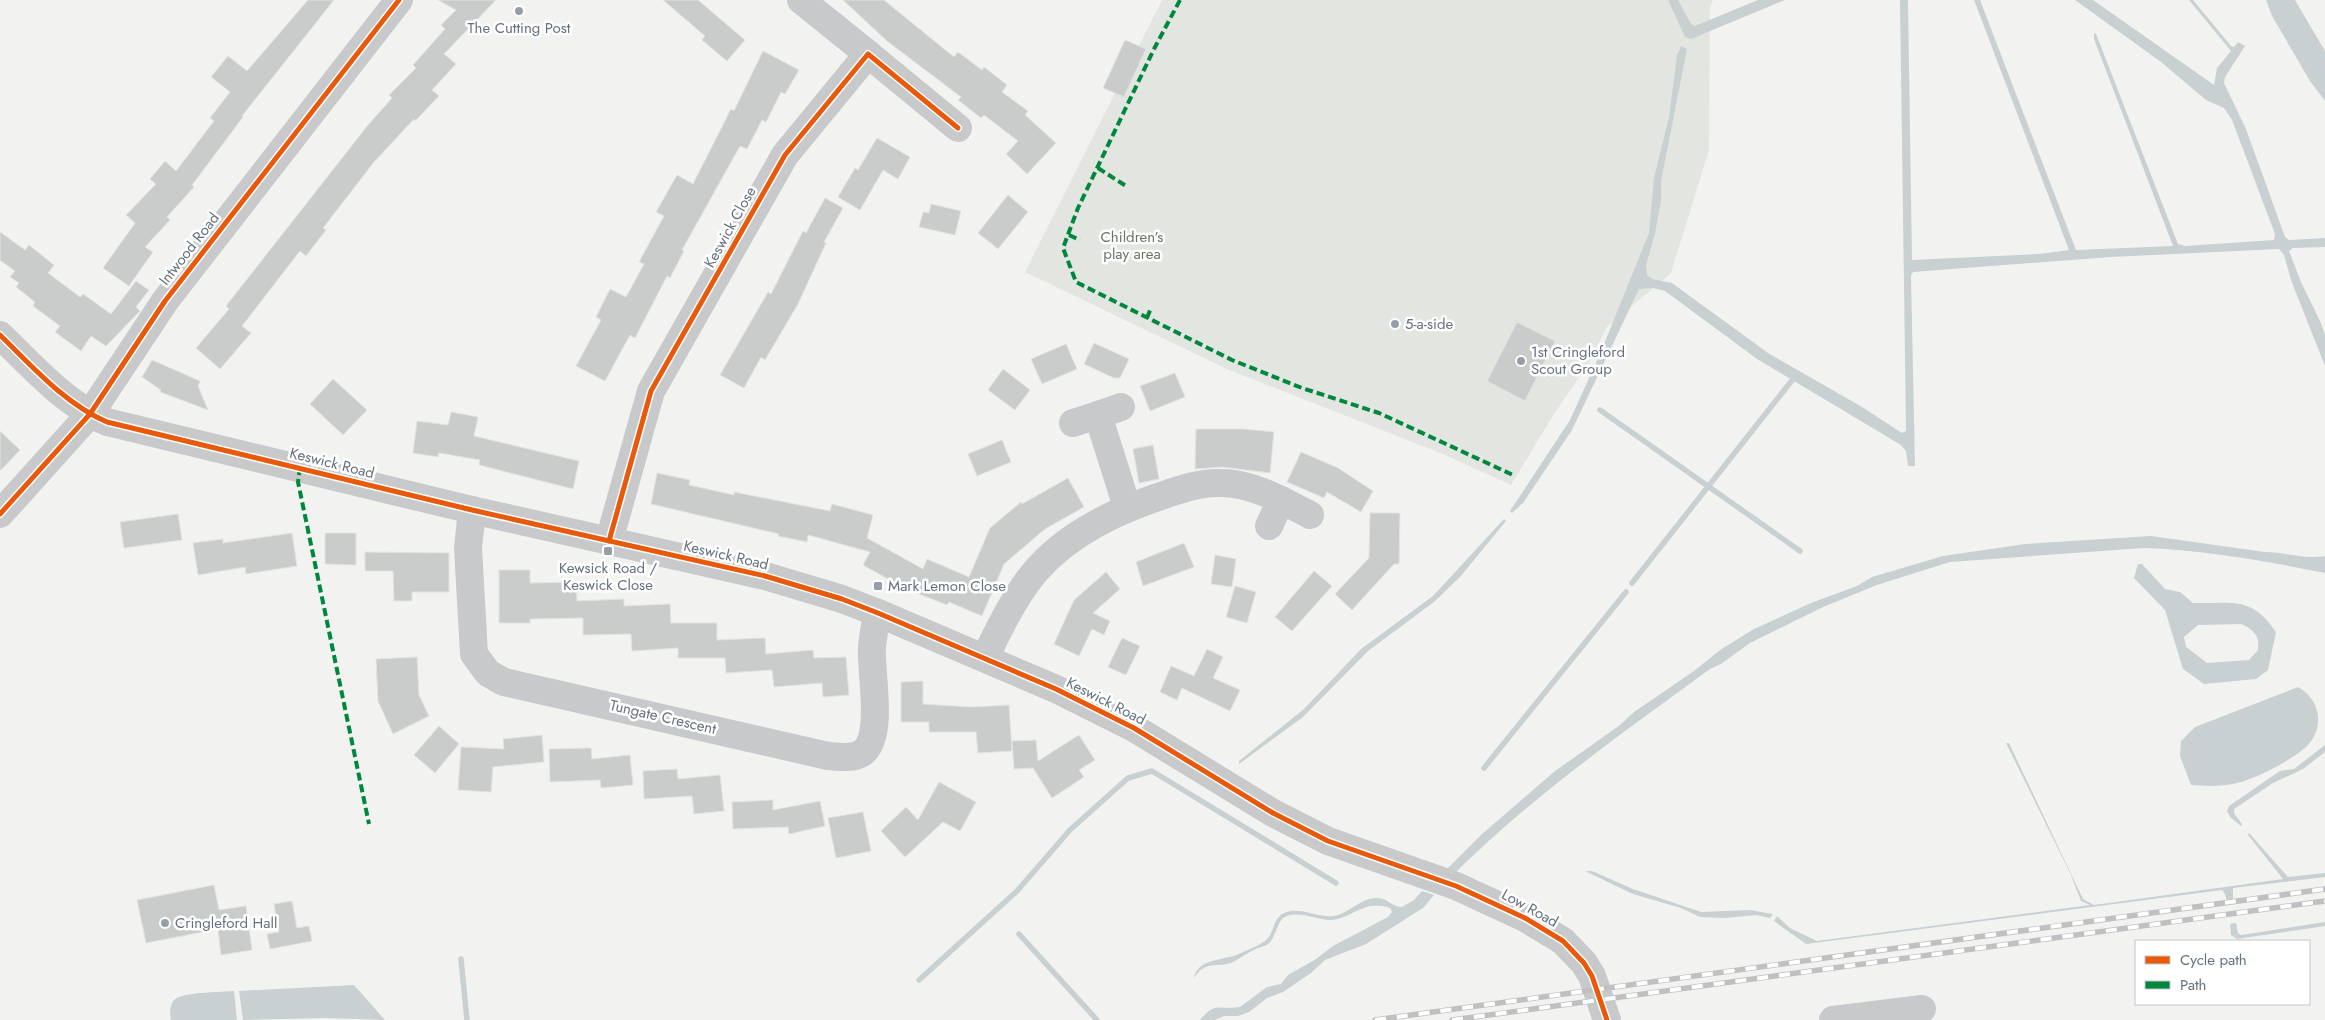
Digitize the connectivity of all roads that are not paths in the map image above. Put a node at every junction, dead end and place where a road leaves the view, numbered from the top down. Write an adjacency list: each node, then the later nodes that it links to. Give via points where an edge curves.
1 (399, 0): 6 (street, Intwood Road, via 165,301)
2 (801, 0): 3 (street)
3 (868, 54): 4 (street); 14 (street, Keswick Close, via 785,155 651,391)
4 (958, 128)
5 (0, 334): 6 (street, Keswick Road, via 58,390)
6 (90, 414): 10 (street, Keswick Road, via 141,431); 11 (street, Intwood Road)
7 (1073, 423): 9 (street, via 1110,411)
8 (1281, 500): 9 (street, via 1247,487 1222,482 1194,486); 12 (street); 13 (street)
9 (1127, 507): 16 (street, via 1072,538 1032,577 1006,615)
10 (472, 510): 14 (street, Keswick Road); 15 (street, Tungate Crescent, via 468,557 474,654 488,674 504,682 846,758 862,753 871,742 875,726 872,648)
11 (0, 514)
12 (1310, 515)
13 (1269, 526)
14 (610, 541): 15 (street, Keswick Road, via 765,576)
15 (878, 613): 16 (street, Keswick Road)
16 (985, 658): 17 (street, Keswick Road, via 1134,728 1273,814 1328,840)
17 (1428, 876): 19 (street, Low Road, via 1525,918 1563,941 1592,976)
18 (1922, 1009): 20 (street)
19 (1607, 1020)
20 (1833, 1020)

